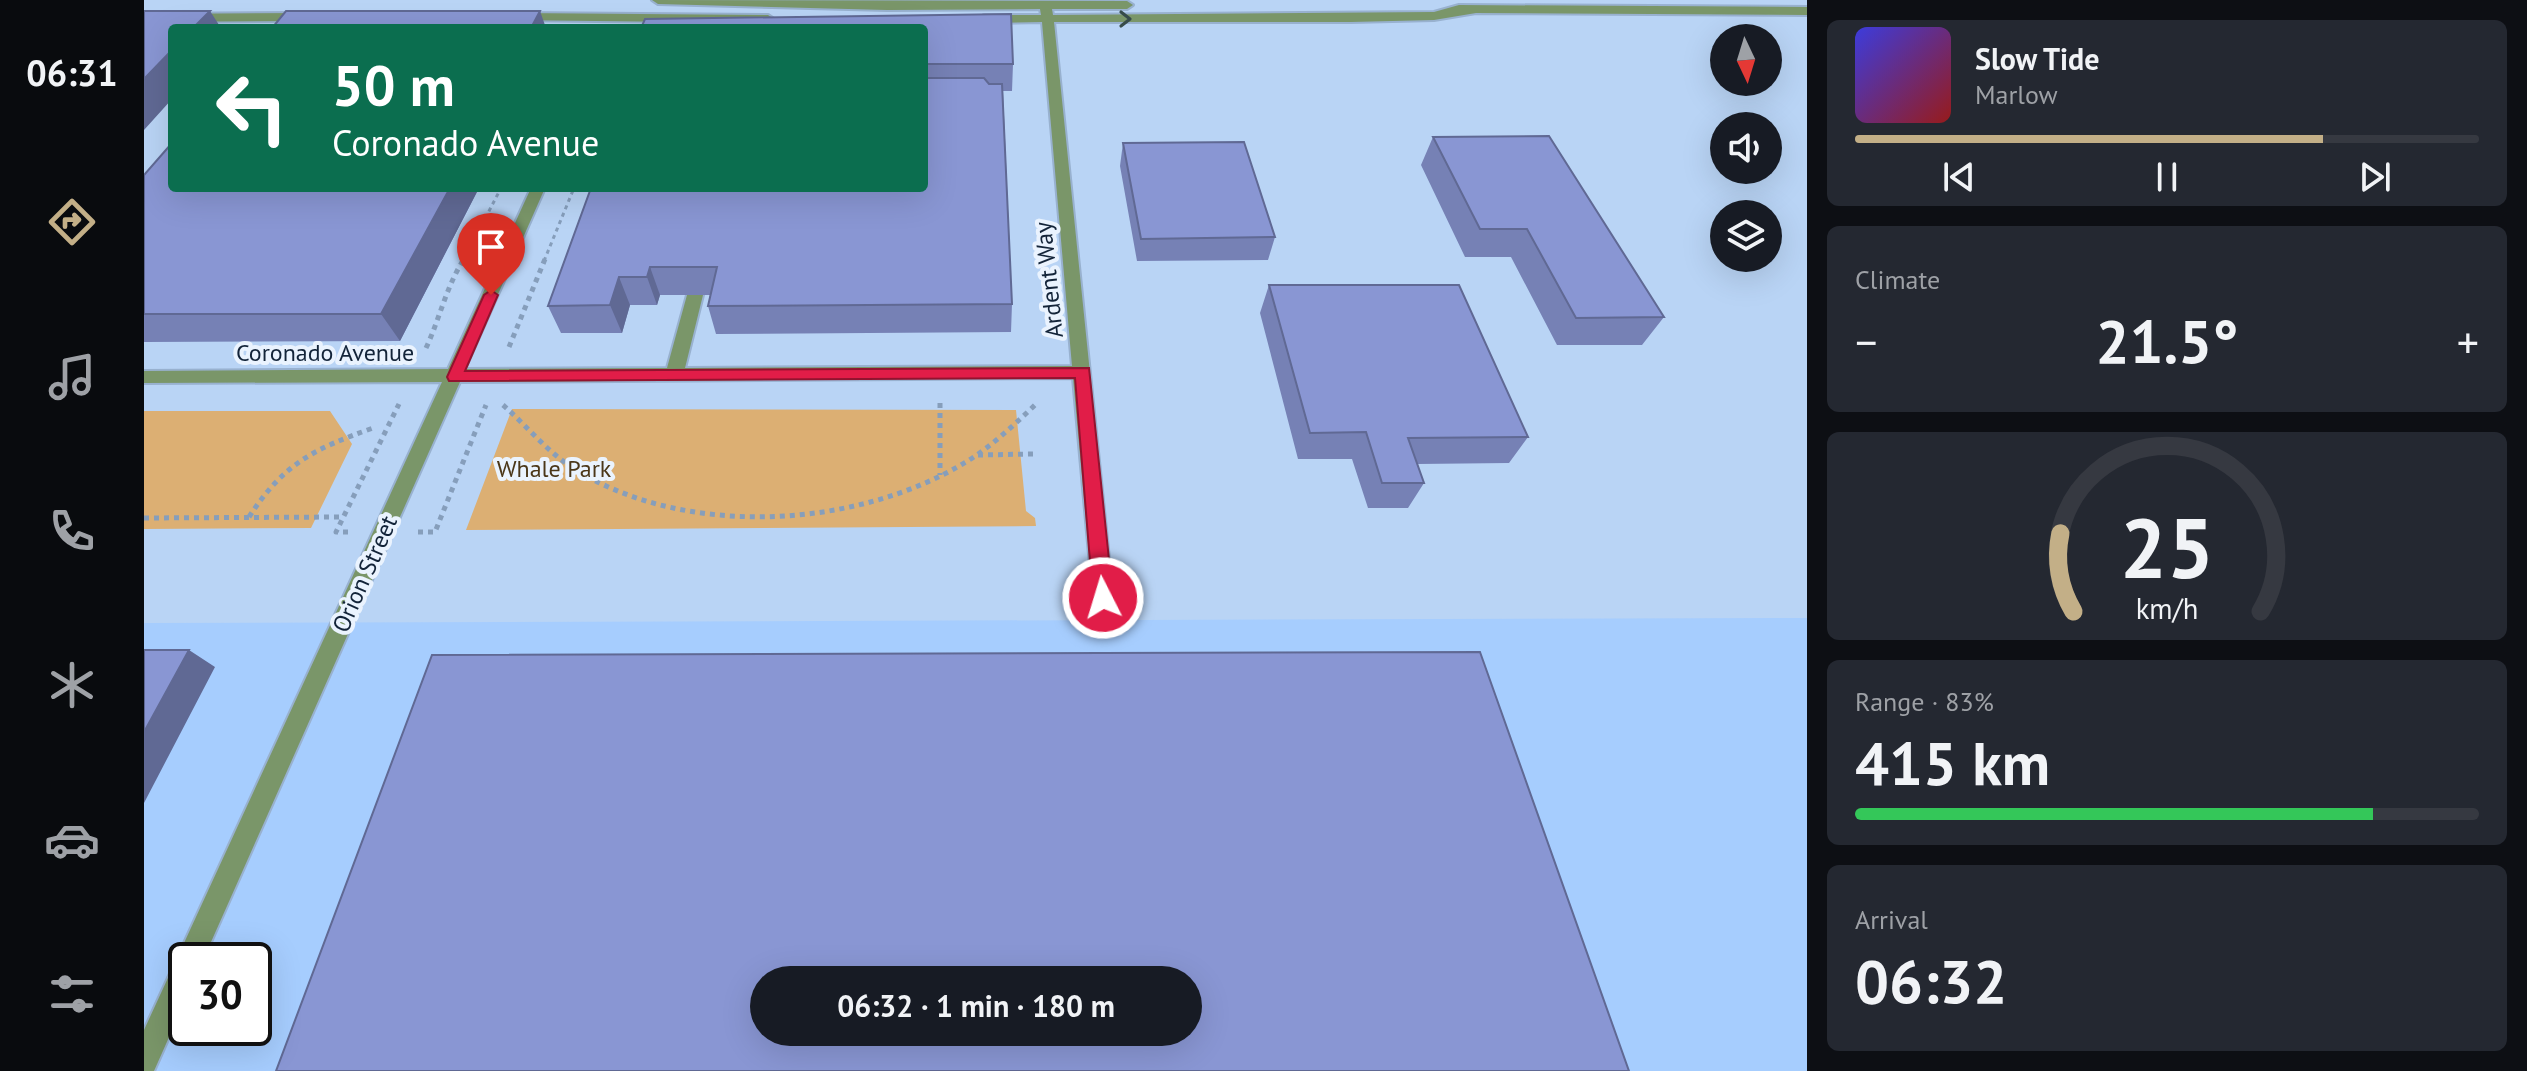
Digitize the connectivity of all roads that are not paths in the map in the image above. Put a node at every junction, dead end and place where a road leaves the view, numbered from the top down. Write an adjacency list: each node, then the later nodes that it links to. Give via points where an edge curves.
1 (622, 0): 6 (street)
2 (658, 0): 4 (street)
3 (1471, 5): 4 (street, via 1420,16); 5 (street)
4 (1046, 8): 11 (street); 16 (street, Ardent Way)
5 (1807, 11)
6 (615, 15): 8 (street); 10 (street); 13 (street)
7 (329, 17): 12 (street)
8 (496, 17)
9 (144, 18): 12 (street)
10 (778, 19)
11 (852, 19)
12 (278, 23)
13 (611, 24)
14 (536, 192): 19 (street, Orion Street)
15 (695, 295): 17 (street)
16 (1083, 372): 17 (street, Coronado Avenue); 20 (street, Ardent Way)
17 (674, 375): 19 (street, Coronado Avenue)
18 (144, 377): 19 (street, Coronado Avenue)
19 (455, 377): 21 (street, Orion Street)
20 (1103, 598)
21 (198, 942)
22 (168, 1008): 23 (street)
23 (144, 1061)

